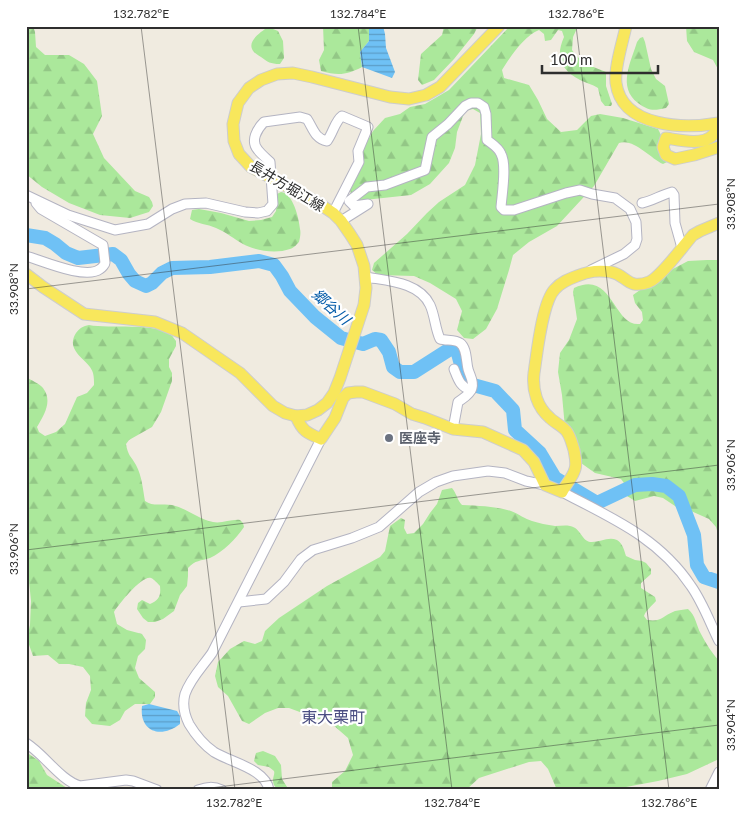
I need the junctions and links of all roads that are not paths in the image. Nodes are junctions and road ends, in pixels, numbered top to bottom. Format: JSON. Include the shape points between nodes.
{"nodes":[{"id":1,"x":499,"y":26,"type":"edge"},
{"id":2,"x":626,"y":26,"type":"edge"},
{"id":3,"x":661,"y":124,"type":"junction"},
{"id":4,"x":718,"y":124,"type":"edge"},
{"id":5,"x":666,"y":138,"type":"junction"},
{"id":6,"x":719,"y":147,"type":"edge"},
{"id":7,"x":271,"y":179,"type":"junction"},
{"id":8,"x":30,"y":197,"type":"edge"},
{"id":9,"x":642,"y":203,"type":"dead end"},
{"id":10,"x":337,"y":217,"type":"junction"},
{"id":11,"x":719,"y":223,"type":"edge"},
{"id":12,"x":682,"y":248,"type":"junction"},
{"id":13,"x":26,"y":256,"type":"edge"},
{"id":14,"x":589,"y":271,"type":"junction"},
{"id":15,"x":26,"y":274,"type":"edge"},
{"id":16,"x":366,"y":278,"type":"junction"},
{"id":17,"x":454,"y":369,"type":"dead end"},
{"id":18,"x":471,"y":390,"type":"junction"},
{"id":19,"x":296,"y":416,"type":"junction"},
{"id":20,"x":453,"y":429,"type":"junction"},
{"id":21,"x":321,"y":440,"type":"junction"},
{"id":22,"x":545,"y":485,"type":"junction"},
{"id":23,"x":563,"y":490,"type":"junction"},
{"id":24,"x":239,"y":602,"type":"junction"},
{"id":25,"x":719,"y":641,"type":"edge"},
{"id":26,"x":26,"y":744,"type":"edge"},
{"id":27,"x":719,"y":772,"type":"edge"},
{"id":28,"x":157,"y":790,"type":"edge"},
{"id":29,"x":198,"y":790,"type":"edge"},
{"id":30,"x":222,"y":790,"type":"edge"},
{"id":31,"x":269,"y":790,"type":"edge"},
{"id":32,"x":710,"y":790,"type":"edge"}],
"edges":[{"from":1,"to":7,"type":"main road","name":"長井方堀江線","via":[[440,87],[426,95],[409,99],[390,96],[293,73],[277,74],[248,88],[238,103],[233,124],[234,140],[239,154],[250,167]]},
{"from":2,"to":3,"type":"main road","via":[[616,83],[622,100],[636,114]]},
{"from":3,"to":4,"type":"main road"},
{"from":3,"to":5,"type":"main road"},
{"from":4,"to":5,"type":"main road","via":[[715,134],[697,142]]},
{"from":5,"to":6,"type":"main road","via":[[663,147],[666,155],[675,159]]},
{"from":7,"to":8,"type":"street","via":[[274,204],[267,211],[258,213],[206,203],[185,204],[148,224],[116,230],[68,215]]},
{"from":7,"to":10,"type":"main road","name":"長井方堀江線","via":[[318,203]]},
{"from":7,"to":10,"type":"street","via":[[270,162],[256,149],[254,140],[257,129],[264,122],[307,119],[315,135],[327,141],[342,116],[368,127],[358,152],[359,162]]},
{"from":8,"to":13,"type":"street","via":[[41,209],[102,245],[105,263],[101,269],[84,273]]},
{"from":9,"to":12,"type":"street","via":[[672,192]]},
{"from":10,"to":14,"type":"street","via":[[368,204],[354,206],[350,202],[367,187],[385,185],[425,170],[432,137],[465,106],[478,104],[484,107],[486,114],[487,140],[502,154],[504,181],[500,207],[504,210],[514,210],[580,190],[615,198],[630,209],[636,222],[635,245]]},
{"from":10,"to":16,"type":"main road","name":"長井方堀江線","via":[[357,245]]},
{"from":11,"to":12,"type":"main road","via":[[694,235]]},
{"from":12,"to":14,"type":"main road","via":[[651,282],[632,284],[613,272]]},
{"from":14,"to":23,"type":"main road","via":[[563,282],[548,297],[533,381],[539,405],[571,438],[576,467]]},
{"from":15,"to":19,"type":"main road","via":[[84,314],[155,322],[182,333],[240,373],[273,406],[285,414]]},
{"from":16,"to":18,"type":"street","via":[[406,284],[426,297],[440,339],[460,343],[464,348],[472,379]]},
{"from":16,"to":19,"type":"main road","name":"長井方堀江線","via":[[364,305],[334,393],[318,410]]},
{"from":17,"to":18,"type":"street","via":[[463,387]]},
{"from":18,"to":20,"type":"street","via":[[458,402]]},
{"from":19,"to":21,"type":"main road","via":[[306,432]]},
{"from":20,"to":21,"type":"main road","via":[[356,392],[343,398]]},
{"from":20,"to":22,"type":"main road","via":[[483,432],[523,450],[534,462]]},
{"from":21,"to":24,"type":"street"},
{"from":22,"to":23,"type":"main road"},
{"from":22,"to":24,"type":"street","via":[[488,471],[436,482],[418,492],[379,526],[313,550],[266,599]]},
{"from":23,"to":25,"type":"street","via":[[622,523],[668,557],[693,588]]},
{"from":24,"to":31,"type":"street","via":[[212,653],[194,677],[183,706],[188,721],[201,740],[213,751],[254,771]]},
{"from":26,"to":28,"type":"street","via":[[74,784],[126,780]]},
{"from":27,"to":32,"type":"street"},
{"from":29,"to":30,"type":"street","via":[[207,787]]}]}
